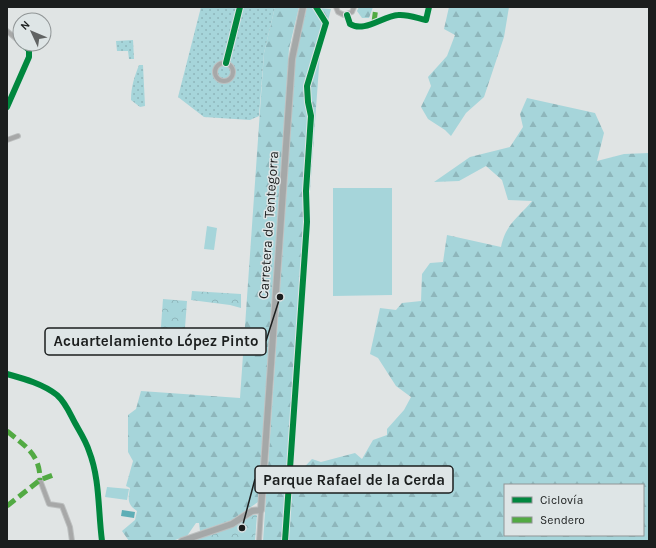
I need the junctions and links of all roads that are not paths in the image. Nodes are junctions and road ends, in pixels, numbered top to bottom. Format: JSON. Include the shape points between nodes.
{"nodes":[{"id":1,"x":240,"y":7,"type":"edge"},
{"id":2,"x":303,"y":7,"type":"edge"},
{"id":3,"x":336,"y":7,"type":"edge"},
{"id":4,"x":354,"y":7,"type":"edge"},
{"id":5,"x":428,"y":7,"type":"edge"},
{"id":6,"x":347,"y":15,"type":"junction"},
{"id":7,"x":29,"y":52,"type":"edge"},
{"id":8,"x":226,"y":63,"type":"junction"},
{"id":9,"x":7,"y":107,"type":"edge"},
{"id":10,"x":18,"y":136,"type":"dead end"},
{"id":11,"x":7,"y":140,"type":"edge"},
{"id":12,"x":7,"y":374,"type":"edge"},
{"id":13,"x":40,"y":480,"type":"dead end"},
{"id":14,"x":261,"y":510,"type":"junction"},
{"id":15,"x":72,"y":541,"type":"edge"},
{"id":16,"x":102,"y":541,"type":"edge"},
{"id":17,"x":182,"y":541,"type":"edge"},
{"id":18,"x":259,"y":541,"type":"edge"}],
"edges":[{"from":1,"to":8,"type":"street"},
{"from":2,"to":14,"type":"main road","name":"Carretera de Tentegorra","via":[[292,58]]},
{"from":3,"to":6,"type":"street","via":[[340,13]]},
{"from":4,"to":6,"type":"street"},
{"from":5,"to":6,"type":"street","via":[[426,20],[396,15],[361,27],[350,24]]},
{"from":7,"to":9,"type":"street","via":[[30,56]]},
{"from":8,"to":8,"type":"street","via":[[216,68],[217,77],[222,80],[228,80],[233,74],[232,67]]},
{"from":10,"to":11,"type":"street"},
{"from":12,"to":16,"type":"street","via":[[48,389],[59,397],[66,407],[92,458],[101,510]]},
{"from":13,"to":15,"type":"street","via":[[49,504],[62,506]]},
{"from":14,"to":17,"type":"main road","via":[[252,511],[232,524]]},
{"from":14,"to":18,"type":"street","name":"Carretera de Tentegorra"}]}
